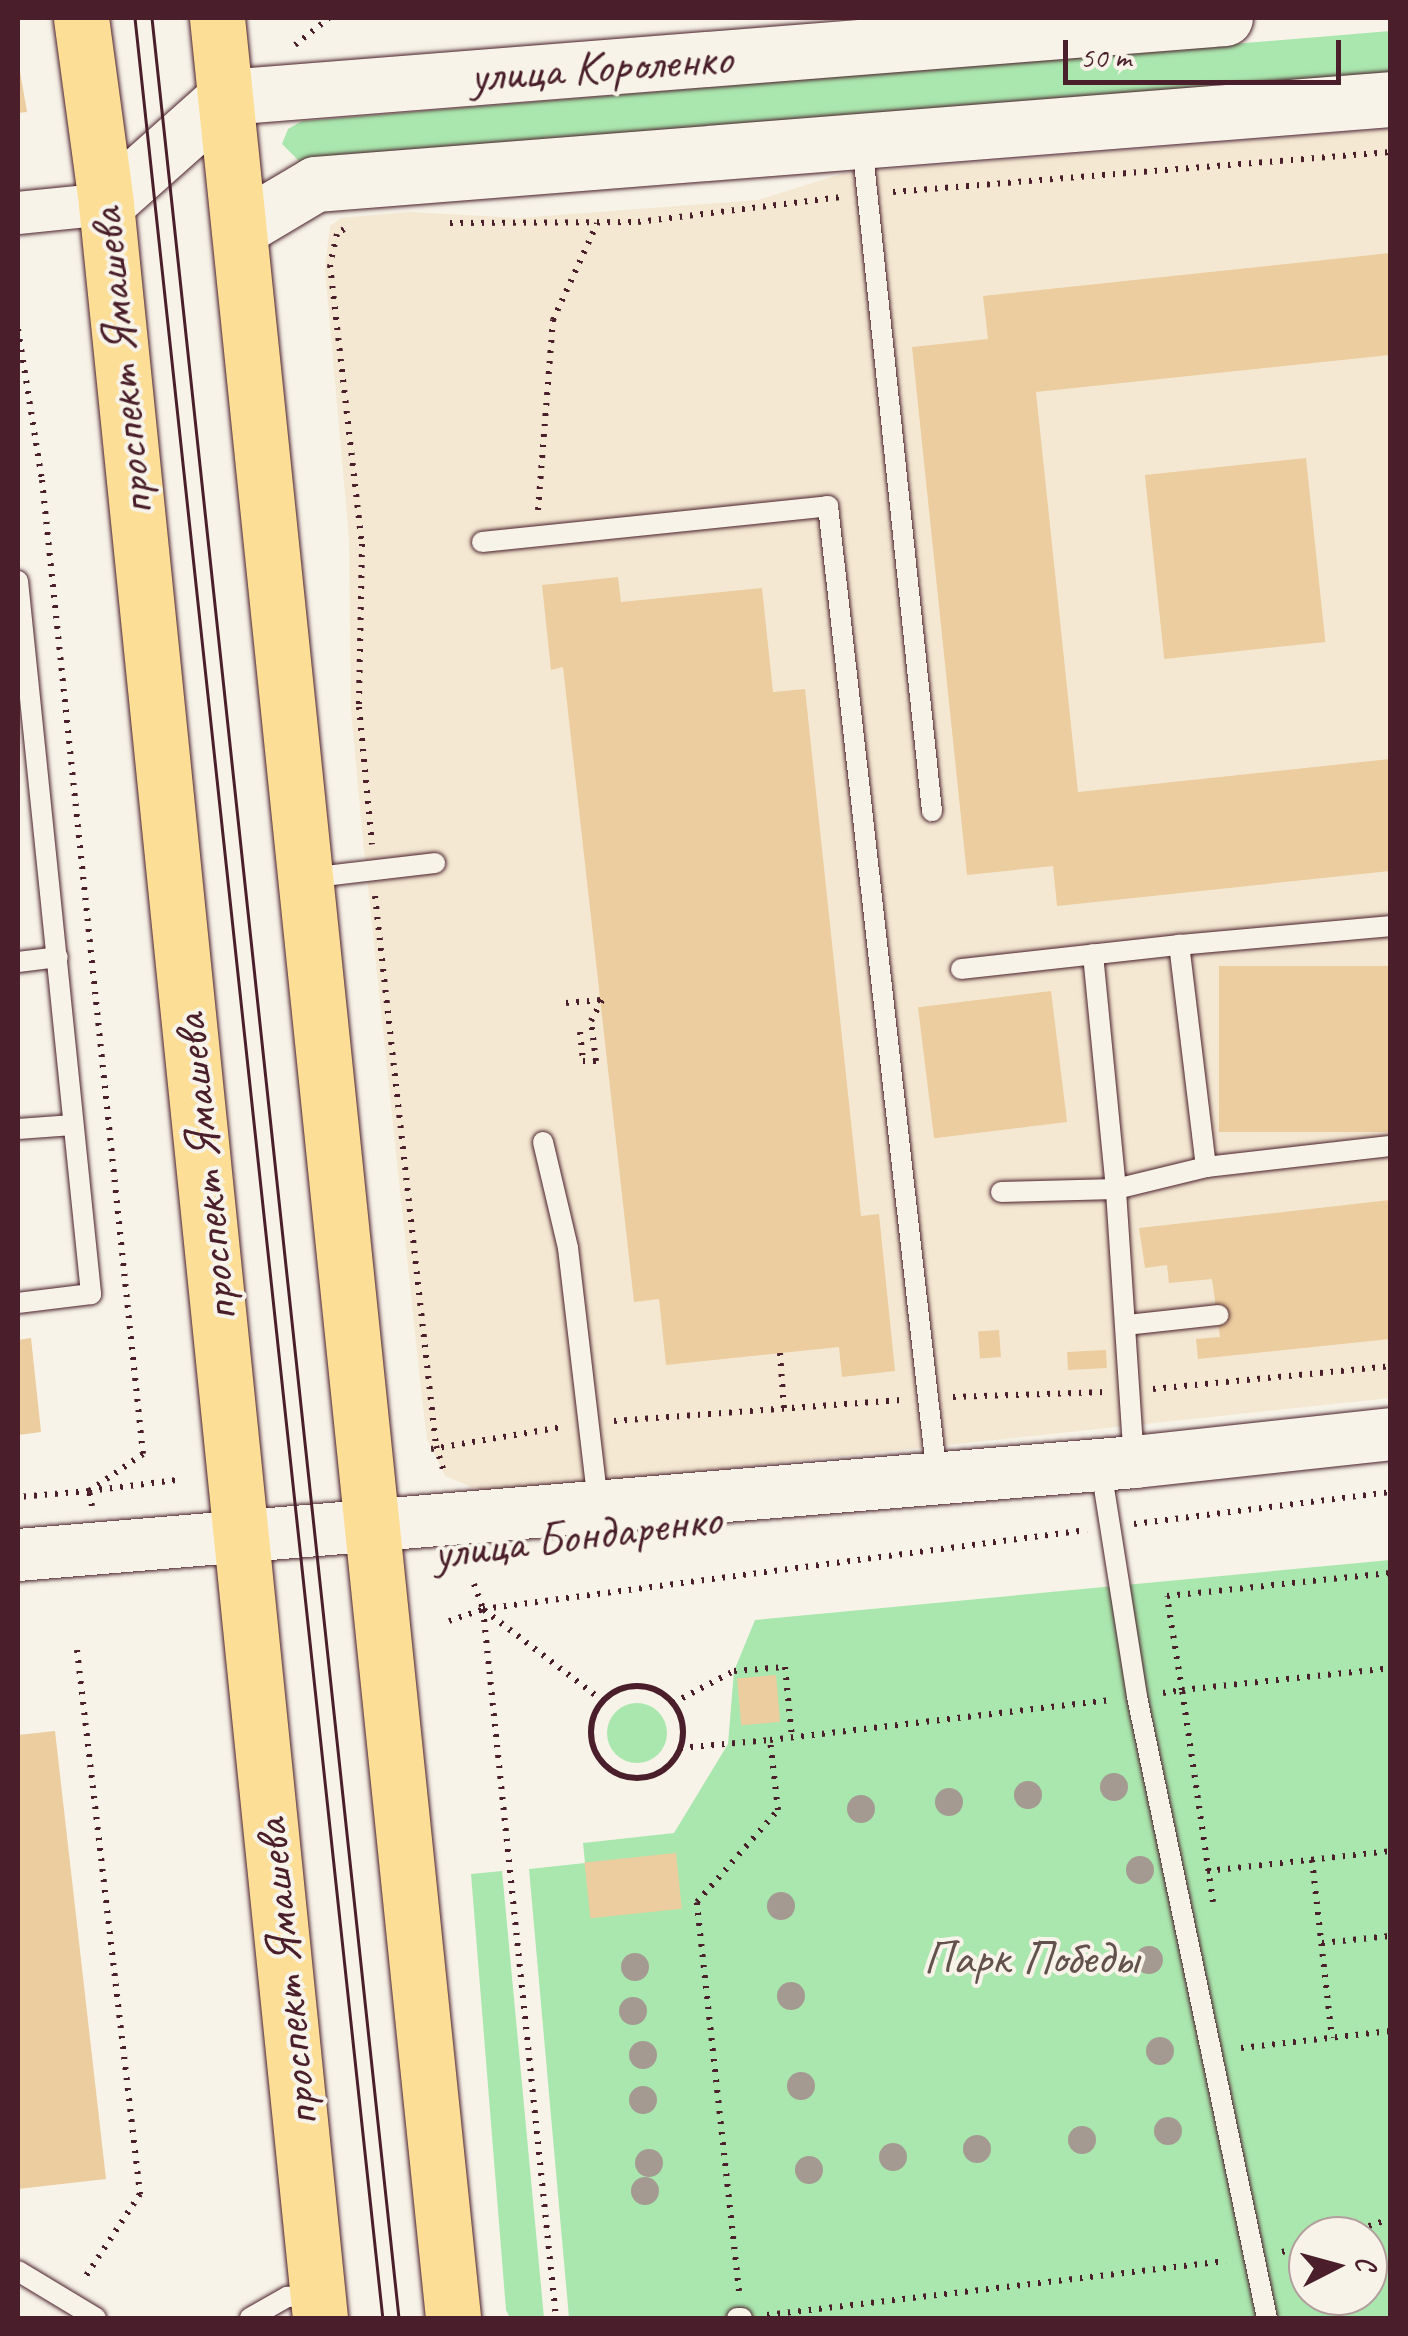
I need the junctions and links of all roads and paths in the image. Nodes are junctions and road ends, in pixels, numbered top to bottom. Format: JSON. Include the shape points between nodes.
{"nodes":[{"id":1,"x":81,"y":18,"type":"edge"},
{"id":2,"x":217,"y":18,"type":"edge"},
{"id":3,"x":329,"y":18,"type":"edge"},
{"id":4,"x":1225,"y":18,"type":"edge"},
{"id":5,"x":291,"y":48,"type":"dead end"},
{"id":6,"x":226,"y":97,"type":"junction"},
{"id":7,"x":1390,"y":99,"type":"edge"},
{"id":8,"x":862,"y":140,"type":"junction"},
{"id":9,"x":106,"y":204,"type":"junction"},
{"id":10,"x":18,"y":213,"type":"edge"},
{"id":11,"x":597,"y":223,"type":"dead end"},
{"id":12,"x":242,"y":228,"type":"junction"},
{"id":13,"x":534,"y":536,"type":"junction"},
{"id":14,"x":482,"y":542,"type":"dead end"},
{"id":15,"x":18,"y":595,"type":"edge"},
{"id":16,"x":27,"y":772,"type":"edge"},
{"id":17,"x":932,"y":810,"type":"dead end"},
{"id":18,"x":435,"y":863,"type":"dead end"},
{"id":19,"x":305,"y":878,"type":"junction"},
{"id":20,"x":1390,"y":926,"type":"edge"},
{"id":21,"x":1178,"y":945,"type":"junction"},
{"id":22,"x":1093,"y":954,"type":"junction"},
{"id":23,"x":58,"y":957,"type":"junction"},
{"id":24,"x":18,"y":962,"type":"edge"},
{"id":25,"x":960,"y":969,"type":"dead end"},
{"id":26,"x":566,"y":1003,"type":"dead end"},
{"id":27,"x":580,"y":1032,"type":"dead end"},
{"id":28,"x":73,"y":1125,"type":"junction"},
{"id":29,"x":18,"y":1130,"type":"edge"},
{"id":30,"x":543,"y":1142,"type":"dead end"},
{"id":31,"x":1390,"y":1146,"type":"edge"},
{"id":32,"x":1206,"y":1167,"type":"junction"},
{"id":33,"x":1116,"y":1189,"type":"junction"},
{"id":34,"x":1002,"y":1192,"type":"dead end"},
{"id":35,"x":18,"y":1304,"type":"edge"},
{"id":36,"x":1218,"y":1315,"type":"dead end"},
{"id":37,"x":1126,"y":1325,"type":"junction"},
{"id":38,"x":780,"y":1354,"type":"dead end"},
{"id":39,"x":784,"y":1410,"type":"dead end"},
{"id":40,"x":1390,"y":1434,"type":"edge"},
{"id":41,"x":1118,"y":1466,"type":"junction"},
{"id":42,"x":937,"y":1478,"type":"junction"},
{"id":43,"x":176,"y":1480,"type":"dead end"},
{"id":44,"x":1390,"y":1492,"type":"edge"},
{"id":45,"x":598,"y":1502,"type":"junction"},
{"id":46,"x":96,"y":1527,"type":"dead end"},
{"id":47,"x":1110,"y":1527,"type":"junction"},
{"id":48,"x":373,"y":1541,"type":"junction"},
{"id":49,"x":244,"y":1552,"type":"junction"},
{"id":50,"x":18,"y":1555,"type":"edge"},
{"id":51,"x":1390,"y":1573,"type":"edge"},
{"id":52,"x":474,"y":1584,"type":"dead end"},
{"id":53,"x":18,"y":1590,"type":"edge"},
{"id":54,"x":482,"y":1609,"type":"junction"},
{"id":55,"x":449,"y":1622,"type":"dead end"},
{"id":56,"x":78,"y":1650,"type":"dead end"},
{"id":57,"x":1390,"y":1668,"type":"edge"},
{"id":58,"x":1182,"y":1690,"type":"junction"},
{"id":59,"x":1138,"y":1697,"type":"junction"},
{"id":60,"x":603,"y":1701,"type":"junction"},
{"id":61,"x":673,"y":1703,"type":"junction"},
{"id":62,"x":792,"y":1738,"type":"junction"},
{"id":63,"x":770,"y":1740,"type":"junction"},
{"id":64,"x":680,"y":1748,"type":"junction"},
{"id":65,"x":1390,"y":1851,"type":"edge"},
{"id":66,"x":1312,"y":1860,"type":"junction"},
{"id":67,"x":1207,"y":1871,"type":"junction"},
{"id":68,"x":1214,"y":1906,"type":"dead end"},
{"id":69,"x":1390,"y":1936,"type":"edge"},
{"id":70,"x":1322,"y":1943,"type":"junction"},
{"id":71,"x":1238,"y":2030,"type":"dead end"},
{"id":72,"x":1390,"y":2031,"type":"edge"},
{"id":73,"x":1332,"y":2038,"type":"junction"},
{"id":74,"x":1241,"y":2048,"type":"junction"},
{"id":75,"x":1245,"y":2067,"type":"dead end"},
{"id":76,"x":1278,"y":2236,"type":"dead end"},
{"id":77,"x":1288,"y":2252,"type":"edge"},
{"id":78,"x":1282,"y":2254,"type":"junction"},
{"id":79,"x":1254,"y":2258,"type":"junction"},
{"id":80,"x":18,"y":2271,"type":"edge"},
{"id":81,"x":69,"y":2303,"type":"junction"},
{"id":82,"x":319,"y":2307,"type":"edge"},
{"id":83,"x":96,"y":2318,"type":"edge"},
{"id":84,"x":250,"y":2318,"type":"edge"},
{"id":85,"x":454,"y":2318,"type":"edge"},
{"id":86,"x":556,"y":2318,"type":"edge"},
{"id":87,"x":740,"y":2318,"type":"edge"},
{"id":88,"x":1267,"y":2318,"type":"edge"}],
"edges":[{"from":1,"to":9,"type":"main road","name":"проспект Ямашева"},
{"from":2,"to":6,"type":"main road"},
{"from":3,"to":5,"type":"path"},
{"from":4,"to":6,"type":"main road","name":"улица Короленко","via":[[800,43]]},
{"from":6,"to":9,"type":"main road"},
{"from":6,"to":12,"type":"main road"},
{"from":7,"to":8,"type":"main road","name":"улица Короленко"},
{"from":8,"to":12,"type":"main road","name":"улица Короленко","via":[[315,184]]},
{"from":8,"to":17,"type":"lane"},
{"from":9,"to":10,"type":"street"},
{"from":9,"to":49,"type":"main road","name":"проспект Ямашева"},
{"from":11,"to":13,"type":"path","via":[[553,320],[547,454]]},
{"from":12,"to":19,"type":"main road"},
{"from":13,"to":14,"type":"lane"},
{"from":13,"to":42,"type":"lane","via":[[828,506]]},
{"from":15,"to":16,"type":"lane"},
{"from":16,"to":23,"type":"lane"},
{"from":18,"to":19,"type":"lane"},
{"from":19,"to":48,"type":"main road"},
{"from":20,"to":21,"type":"lane"},
{"from":21,"to":22,"type":"lane"},
{"from":21,"to":32,"type":"lane"},
{"from":22,"to":25,"type":"lane"},
{"from":22,"to":33,"type":"lane"},
{"from":23,"to":24,"type":"lane"},
{"from":23,"to":28,"type":"lane"},
{"from":26,"to":27,"type":"path","via":[[602,1000],[591,1021],[596,1060],[583,1061]]},
{"from":28,"to":29,"type":"lane"},
{"from":28,"to":35,"type":"lane","via":[[91,1294]]},
{"from":30,"to":45,"type":"lane","via":[[568,1248]]},
{"from":31,"to":32,"type":"lane"},
{"from":32,"to":33,"type":"lane"},
{"from":33,"to":34,"type":"lane"},
{"from":33,"to":37,"type":"lane"},
{"from":36,"to":37,"type":"lane"},
{"from":37,"to":41,"type":"lane"},
{"from":38,"to":39,"type":"path"},
{"from":40,"to":41,"type":"street","name":"улица Бондаренко"},
{"from":41,"to":42,"type":"street","name":"улица Бондаренко"},
{"from":41,"to":47,"type":"lane"},
{"from":41,"to":48,"type":"street","name":"улица Бондаренко","via":[[586,1538]]},
{"from":42,"to":45,"type":"street","name":"улица Бондаренко"},
{"from":43,"to":46,"type":"path","via":[[89,1491]]},
{"from":44,"to":47,"type":"path"},
{"from":45,"to":48,"type":"street","name":"улица Бондаренко"},
{"from":47,"to":54,"type":"path"},
{"from":47,"to":59,"type":"lane"},
{"from":48,"to":49,"type":"street","name":"улица Бондаренко"},
{"from":48,"to":85,"type":"main road"},
{"from":49,"to":50,"type":"street","name":"улица Бондаренко"},
{"from":49,"to":53,"type":"street","name":"улица Бондаренко"},
{"from":49,"to":82,"type":"main road","name":"проспект Ямашева"},
{"from":51,"to":58,"type":"path","via":[[1167,1596]]},
{"from":52,"to":54,"type":"path"},
{"from":54,"to":55,"type":"path"},
{"from":54,"to":60,"type":"path"},
{"from":54,"to":86,"type":"path"},
{"from":56,"to":81,"type":"path","via":[[140,2194]]},
{"from":57,"to":58,"type":"path"},
{"from":58,"to":59,"type":"path"},
{"from":58,"to":67,"type":"path"},
{"from":59,"to":62,"type":"path"},
{"from":59,"to":79,"type":"lane"},
{"from":60,"to":61,"type":"path","via":[[615,1691],[646,1686]]},
{"from":60,"to":64,"type":"path","via":[[592,1742],[620,1774],[648,1776]]},
{"from":61,"to":62,"type":"path","via":[[734,1672],[785,1667]]},
{"from":61,"to":64,"type":"path","via":[[683,1732]]},
{"from":62,"to":63,"type":"path"},
{"from":63,"to":64,"type":"path"},
{"from":63,"to":87,"type":"path","via":[[778,1810],[697,1902]]},
{"from":65,"to":66,"type":"path"},
{"from":66,"to":67,"type":"path"},
{"from":66,"to":70,"type":"path"},
{"from":67,"to":68,"type":"path"},
{"from":69,"to":70,"type":"path"},
{"from":70,"to":73,"type":"path"},
{"from":71,"to":74,"type":"path"},
{"from":72,"to":73,"type":"path"},
{"from":73,"to":74,"type":"path"},
{"from":74,"to":75,"type":"path"},
{"from":76,"to":78,"type":"path"},
{"from":77,"to":78,"type":"path"},
{"from":78,"to":79,"type":"path"},
{"from":79,"to":87,"type":"path"},
{"from":79,"to":88,"type":"lane"},
{"from":80,"to":81,"type":"lane"},
{"from":81,"to":83,"type":"lane"},
{"from":82,"to":84,"type":"lane","via":[[287,2297]]}]}
